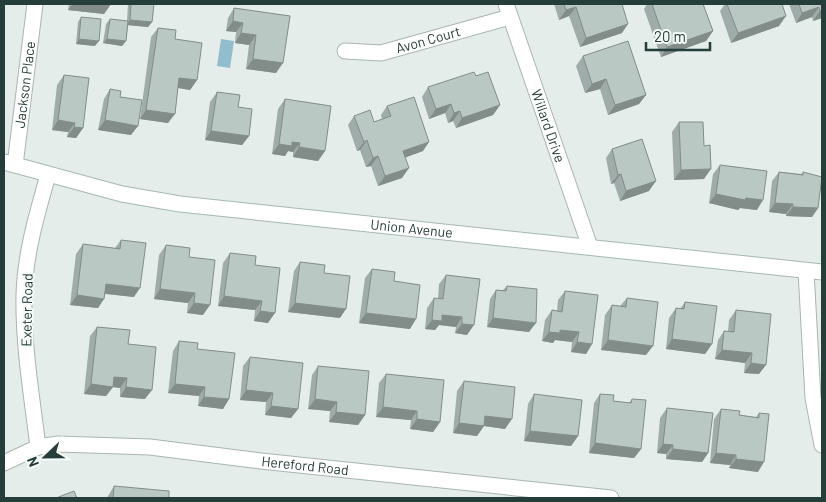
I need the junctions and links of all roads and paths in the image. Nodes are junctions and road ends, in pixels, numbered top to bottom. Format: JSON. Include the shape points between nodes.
{"nodes":[{"id":1,"x":35,"y":4,"type":"edge"},
{"id":2,"x":508,"y":10,"type":"edge"},
{"id":3,"x":345,"y":51,"type":"dead end"},
{"id":4,"x":10,"y":164,"type":"edge"},
{"id":5,"x":48,"y":175,"type":"junction"},
{"id":6,"x":590,"y":247,"type":"junction"},
{"id":7,"x":806,"y":271,"type":"junction"},
{"id":8,"x":822,"y":272,"type":"edge"},
{"id":9,"x":822,"y":445,"type":"edge"},
{"id":10,"x":38,"y":447,"type":"junction"},
{"id":11,"x":4,"y":463,"type":"edge"},
{"id":12,"x":611,"y":498,"type":"edge"}],
"edges":[{"from":1,"to":4,"type":"street","name":"Jackson Place"},
{"from":2,"to":3,"type":"street","name":"Avon Court","via":[[381,53]]},
{"from":2,"to":6,"type":"street","name":"Willard Drive"},
{"from":4,"to":5,"type":"street","name":"Union Avenue"},
{"from":5,"to":6,"type":"street","name":"Union Avenue","via":[[122,194],[180,204]]},
{"from":5,"to":10,"type":"street","name":"Exeter Road","via":[[31,241],[24,294],[25,344]]},
{"from":6,"to":7,"type":"street","name":"Union Avenue"},
{"from":7,"to":8,"type":"street","name":"Union Avenue"},
{"from":7,"to":9,"type":"street","via":[[813,398]]},
{"from":10,"to":11,"type":"street","name":"Hereford Road"},
{"from":10,"to":12,"type":"street","name":"Hereford Road","via":[[58,444],[150,447]]}]}
